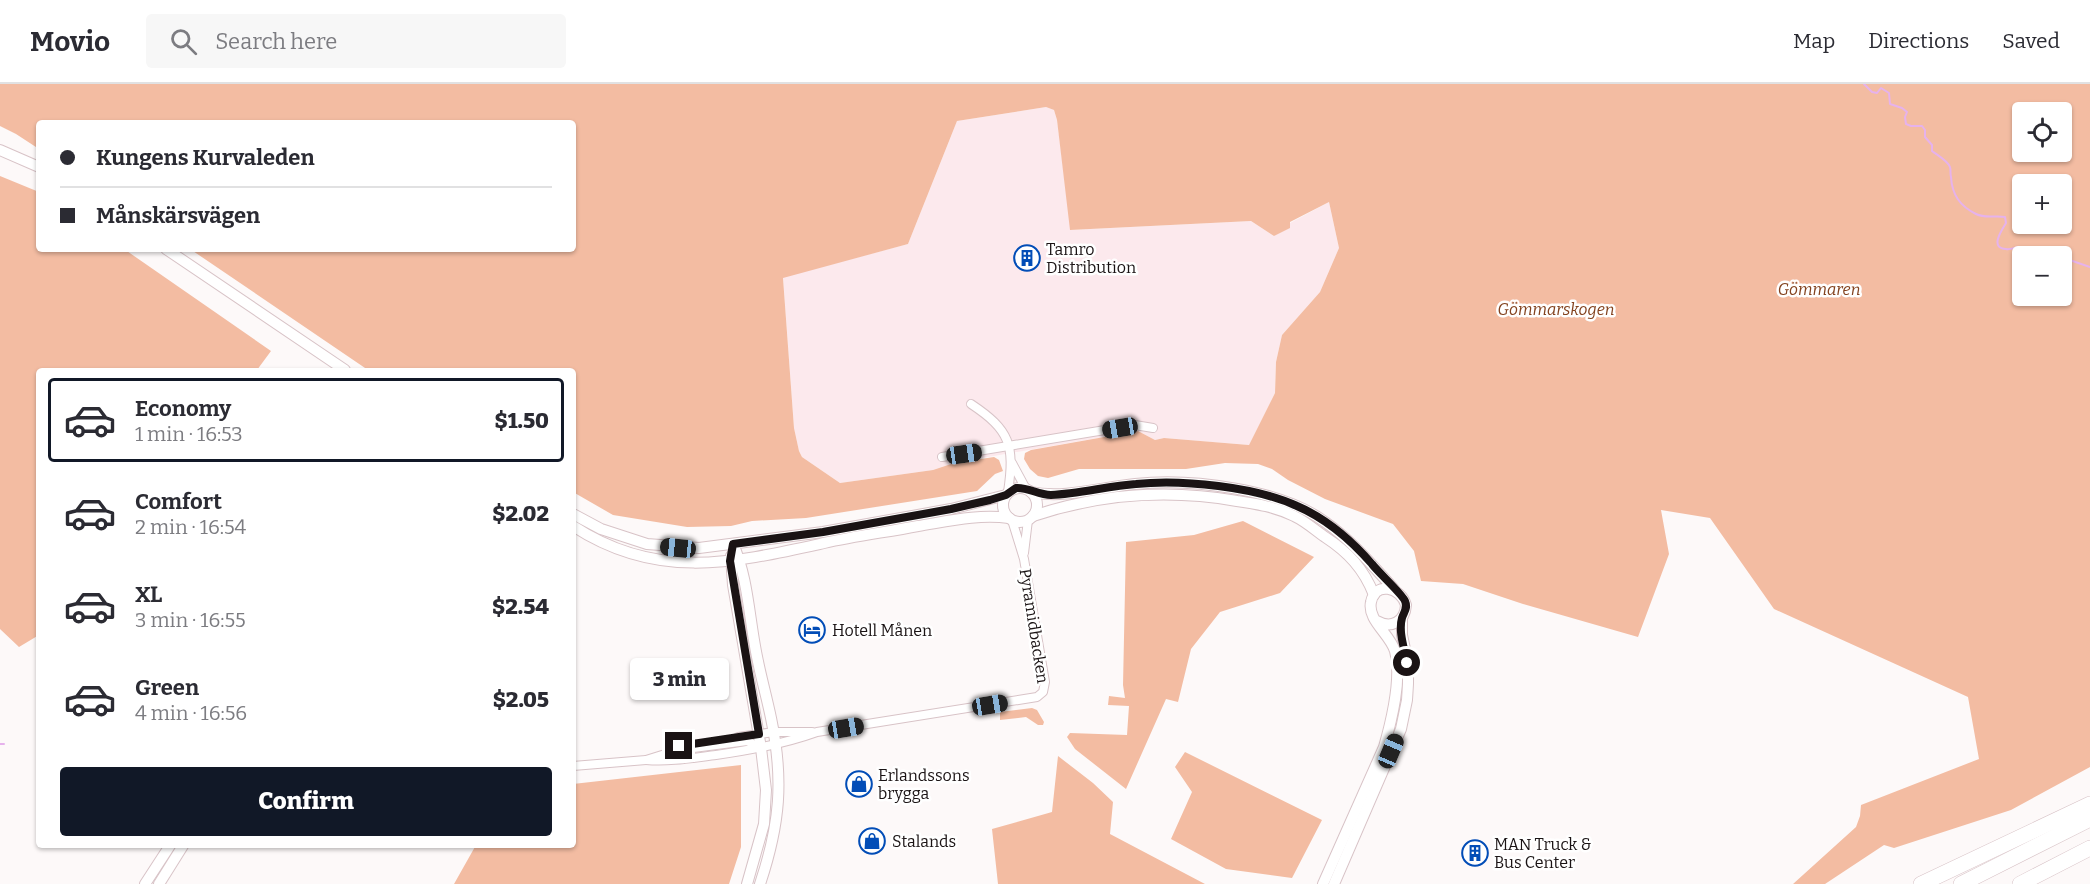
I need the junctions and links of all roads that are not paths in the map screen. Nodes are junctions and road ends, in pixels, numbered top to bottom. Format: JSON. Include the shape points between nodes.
{"nodes":[{"id":1,"x":0,"y":150,"type":"edge"},
{"id":2,"x":36,"y":166,"type":"edge"},
{"id":3,"x":170,"y":252,"type":"edge"},
{"id":4,"x":342,"y":368,"type":"edge"},
{"id":5,"x":971,"y":404,"type":"dead end"},
{"id":6,"x":1153,"y":428,"type":"dead end"},
{"id":7,"x":1009,"y":448,"type":"junction"},
{"id":8,"x":942,"y":457,"type":"dead end"},
{"id":9,"x":1012,"y":462,"type":"junction"},
{"id":10,"x":1029,"y":490,"type":"junction"},
{"id":11,"x":1007,"y":493,"type":"junction"},
{"id":12,"x":576,"y":516,"type":"edge"},
{"id":13,"x":1030,"y":518,"type":"junction"},
{"id":14,"x":1010,"y":519,"type":"junction"},
{"id":15,"x":576,"y":528,"type":"edge"},
{"id":16,"x":733,"y":544,"type":"junction"},
{"id":17,"x":1024,"y":559,"type":"junction"},
{"id":18,"x":735,"y":561,"type":"junction"},
{"id":19,"x":1394,"y":589,"type":"junction"},
{"id":20,"x":1374,"y":595,"type":"junction"},
{"id":21,"x":1402,"y":618,"type":"junction"},
{"id":22,"x":1377,"y":621,"type":"junction"},
{"id":23,"x":774,"y":732,"type":"junction"},
{"id":24,"x":817,"y":732,"type":"junction"},
{"id":25,"x":759,"y":734,"type":"junction"},
{"id":26,"x":776,"y":745,"type":"junction"},
{"id":27,"x":761,"y":748,"type":"junction"},
{"id":28,"x":645,"y":760,"type":"junction"},
{"id":29,"x":576,"y":766,"type":"edge"},
{"id":30,"x":2090,"y":804,"type":"edge"},
{"id":31,"x":2090,"y":819,"type":"edge"},
{"id":32,"x":168,"y":848,"type":"edge"},
{"id":33,"x":182,"y":848,"type":"edge"},
{"id":34,"x":2090,"y":848,"type":"edge"},
{"id":35,"x":2090,"y":856,"type":"edge"},
{"id":36,"x":145,"y":884,"type":"edge"},
{"id":37,"x":159,"y":884,"type":"edge"},
{"id":38,"x":747,"y":884,"type":"edge"},
{"id":39,"x":760,"y":884,"type":"edge"},
{"id":40,"x":1323,"y":884,"type":"edge"},
{"id":41,"x":1334,"y":884,"type":"edge"},
{"id":42,"x":1922,"y":884,"type":"edge"},
{"id":43,"x":1961,"y":884,"type":"edge"},
{"id":44,"x":2020,"y":884,"type":"edge"},
{"id":45,"x":2038,"y":884,"type":"edge"}],
"edges":[{"from":1,"to":2,"type":"street"},
{"from":3,"to":4,"type":"street"},
{"from":5,"to":7,"type":"street","via":[[1003,429]]},
{"from":6,"to":7,"type":"street","via":[[1135,425]]},
{"from":7,"to":8,"type":"street"},
{"from":7,"to":9,"type":"street"},
{"from":9,"to":10,"type":"street"},
{"from":9,"to":11,"type":"street"},
{"from":10,"to":11,"type":"street","via":[[1016,488]]},
{"from":10,"to":13,"type":"street","via":[[1037,505]]},
{"from":10,"to":19,"type":"street","via":[[1050,495],[1138,483],[1183,484],[1270,496],[1323,521],[1364,555]]},
{"from":11,"to":14,"type":"street","via":[[1003,507]]},
{"from":11,"to":16,"type":"street","via":[[951,509]]},
{"from":12,"to":16,"type":"street","via":[[601,529],[647,544],[699,548]]},
{"from":13,"to":14,"type":"street","via":[[1017,522]]},
{"from":13,"to":17,"type":"street","name":"Pyramidbacken"},
{"from":13,"to":20,"type":"street","via":[[1062,506],[1136,495],[1179,494],[1267,506],[1296,517],[1336,544],[1355,560]]},
{"from":14,"to":17,"type":"street","name":"Pyramidbacken"},
{"from":14,"to":18,"type":"street","via":[[982,516]]},
{"from":15,"to":18,"type":"street","via":[[613,547],[650,558],[697,564]]},
{"from":16,"to":18,"type":"street"},
{"from":17,"to":24,"type":"street","name":"Pyramidbacken","via":[[1045,682],[1043,692],[1033,699]]},
{"from":18,"to":23,"type":"street"},
{"from":18,"to":25,"type":"street"},
{"from":19,"to":20,"type":"street"},
{"from":19,"to":21,"type":"street","via":[[1406,605]]},
{"from":20,"to":22,"type":"street","via":[[1370,610]]},
{"from":21,"to":22,"type":"street","via":[[1387,625]]},
{"from":21,"to":41,"type":"street","via":[[1408,684],[1401,729]]},
{"from":22,"to":40,"type":"street","via":[[1395,650],[1391,724]]},
{"from":23,"to":24,"type":"street"},
{"from":23,"to":25,"type":"street"},
{"from":23,"to":26,"type":"street"},
{"from":24,"to":26,"type":"street"},
{"from":25,"to":27,"type":"street"},
{"from":25,"to":28,"type":"street","via":[[679,746]]},
{"from":26,"to":27,"type":"street"},
{"from":26,"to":39,"type":"street","via":[[778,817]]},
{"from":27,"to":28,"type":"street","via":[[676,760]]},
{"from":27,"to":38,"type":"street","via":[[766,806]]},
{"from":28,"to":29,"type":"street"},
{"from":30,"to":42,"type":"highway"},
{"from":31,"to":43,"type":"highway"},
{"from":32,"to":36,"type":"street"},
{"from":33,"to":37,"type":"street"},
{"from":34,"to":44,"type":"highway"},
{"from":35,"to":45,"type":"highway"}]}
